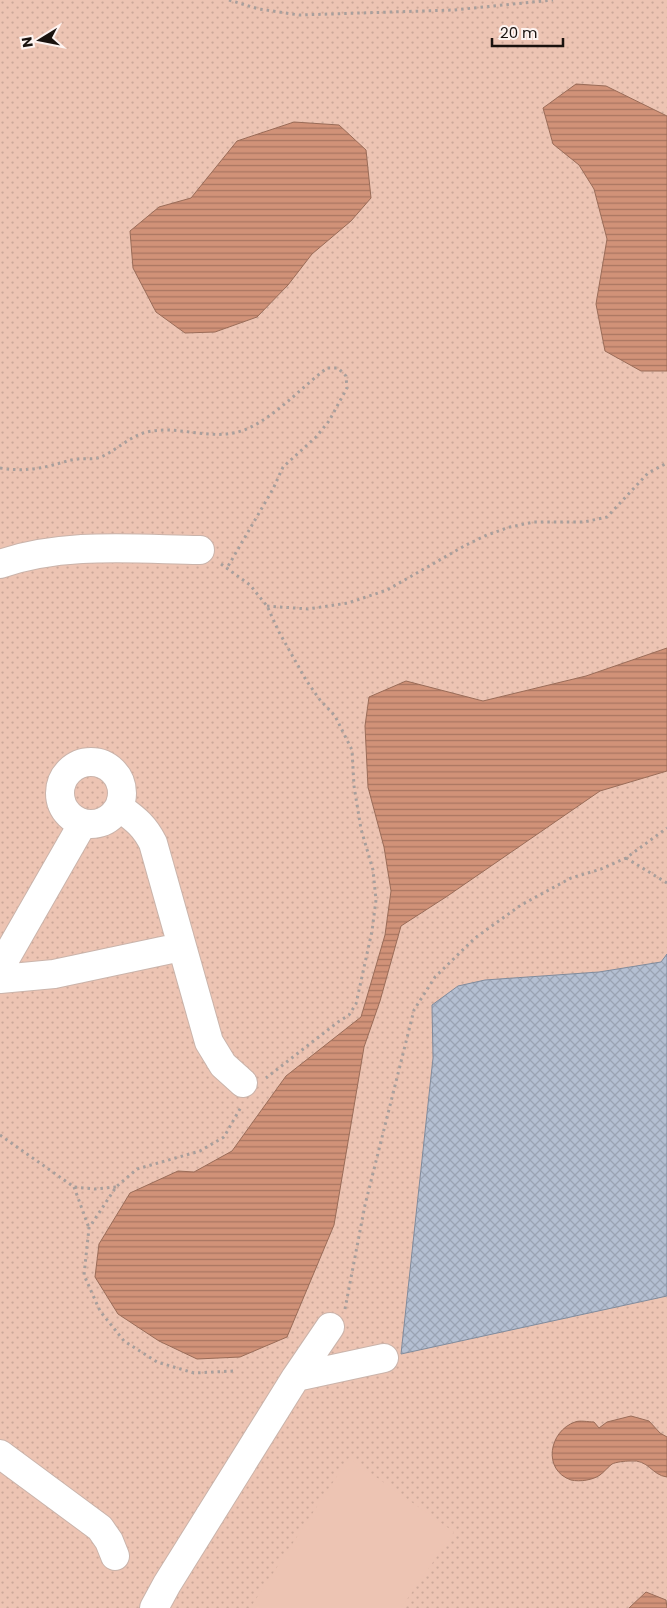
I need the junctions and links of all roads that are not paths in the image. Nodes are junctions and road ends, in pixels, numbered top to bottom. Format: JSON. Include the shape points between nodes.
{"nodes":[{"id":1,"x":200,"y":550,"type":"road end"},
{"id":2,"x":0,"y":564,"type":"edge"},
{"id":3,"x":119,"y":807,"type":"junction"},
{"id":4,"x":83,"y":823,"type":"junction"},
{"id":5,"x":181,"y":947,"type":"junction"},
{"id":6,"x":0,"y":968,"type":"edge"},
{"id":7,"x":0,"y":979,"type":"edge"},
{"id":8,"x":250,"y":1090,"type":"road end"},
{"id":9,"x":337,"y":1319,"type":"road end"},
{"id":10,"x":384,"y":1358,"type":"dead end"},
{"id":11,"x":296,"y":1377,"type":"junction"},
{"id":12,"x":0,"y":1454,"type":"edge"},
{"id":13,"x":115,"y":1556,"type":"dead end"},
{"id":14,"x":154,"y":1608,"type":"edge"}],
"edges":[{"from":1,"to":2,"type":"street","via":[[83,548]]},
{"from":3,"to":4,"type":"street","via":[[104,822]]},
{"from":3,"to":4,"type":"street","via":[[121,786],[113,772],[100,764],[79,765],[70,771],[60,790],[66,811]]},
{"from":3,"to":5,"type":"street","via":[[140,822],[153,843]]},
{"from":4,"to":6,"type":"street"},
{"from":5,"to":7,"type":"street","via":[[54,974]]},
{"from":5,"to":8,"type":"street","via":[[209,1042],[223,1065]]},
{"from":9,"to":11,"type":"street"},
{"from":10,"to":11,"type":"street"},
{"from":11,"to":14,"type":"street"},
{"from":12,"to":13,"type":"street","via":[[100,1528]]}]}
